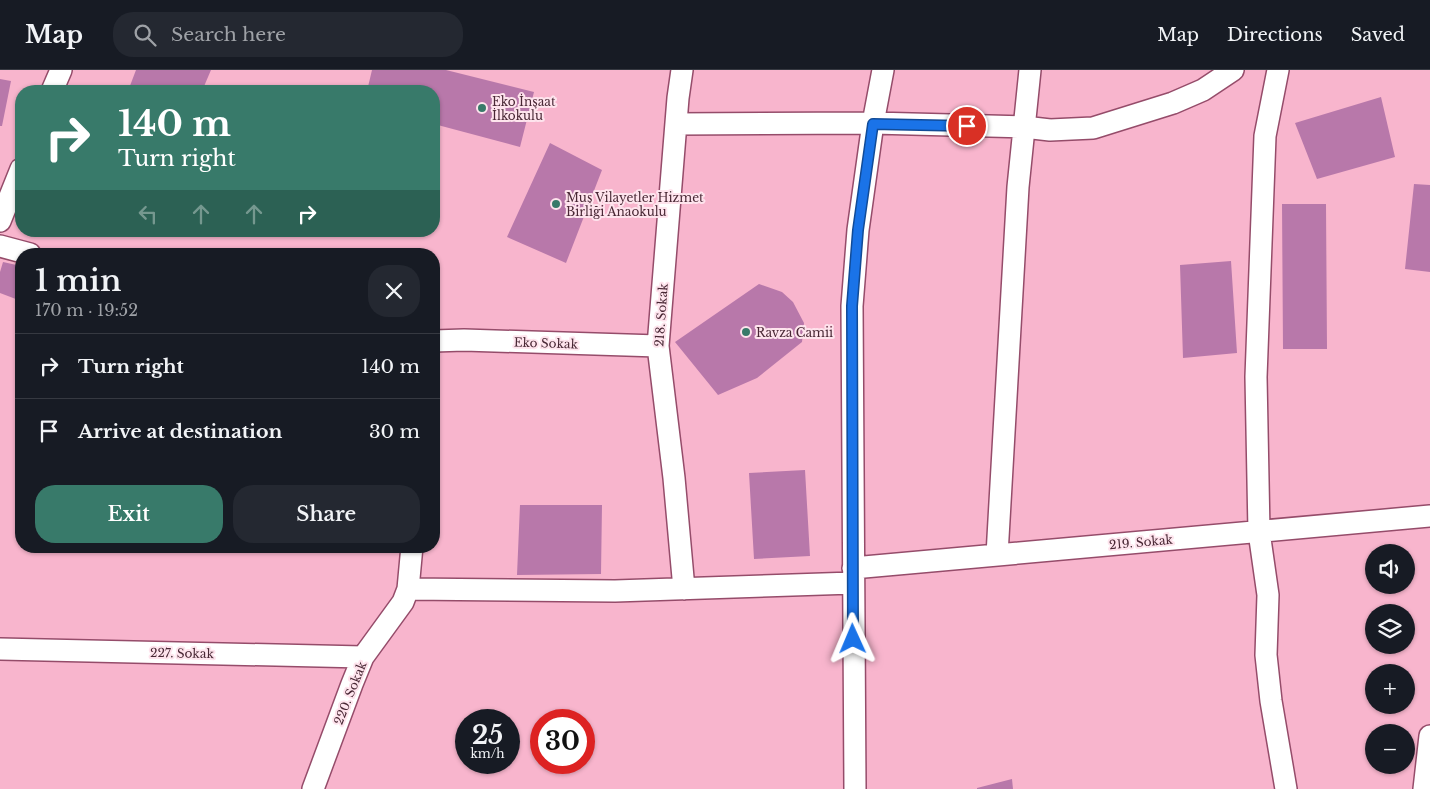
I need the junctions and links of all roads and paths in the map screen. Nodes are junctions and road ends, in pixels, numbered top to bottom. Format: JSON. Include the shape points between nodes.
{"nodes":[{"id":1,"x":61,"y":70,"type":"edge"},
{"id":2,"x":682,"y":70,"type":"edge"},
{"id":3,"x":883,"y":70,"type":"edge"},
{"id":4,"x":1030,"y":70,"type":"edge"},
{"id":5,"x":1233,"y":70,"type":"edge"},
{"id":6,"x":1278,"y":70,"type":"edge"},
{"id":7,"x":55,"y":85,"type":"edge"},
{"id":8,"x":676,"y":124,"type":"junction"},
{"id":9,"x":873,"y":124,"type":"junction"},
{"id":10,"x":1024,"y":127,"type":"junction"},
{"id":11,"x":15,"y":183,"type":"edge"},
{"id":12,"x":0,"y":221,"type":"edge"},
{"id":13,"x":0,"y":246,"type":"edge"},
{"id":14,"x":15,"y":250,"type":"edge"},
{"id":15,"x":440,"y":341,"type":"edge"},
{"id":16,"x":658,"y":346,"type":"junction"},
{"id":17,"x":1430,"y":516,"type":"edge"},
{"id":18,"x":1259,"y":532,"type":"junction"},
{"id":19,"x":411,"y":553,"type":"edge"},
{"id":20,"x":997,"y":556,"type":"junction"},
{"id":21,"x":853,"y":575,"type":"junction"},
{"id":22,"x":408,"y":589,"type":"junction"},
{"id":23,"x":684,"y":589,"type":"junction"},
{"id":24,"x":0,"y":649,"type":"edge"},
{"id":25,"x":364,"y":657,"type":"junction"},
{"id":26,"x":1430,"y":736,"type":"edge"},
{"id":27,"x":313,"y":789,"type":"edge"},
{"id":28,"x":855,"y":789,"type":"edge"},
{"id":29,"x":1286,"y":789,"type":"edge"},
{"id":30,"x":1424,"y":789,"type":"edge"}],
"edges":[{"from":1,"to":7,"type":"street"},
{"from":2,"to":8,"type":"street","name":"218. Sokak"},
{"from":3,"to":9,"type":"street"},
{"from":4,"to":10,"type":"street"},
{"from":5,"to":10,"type":"street","via":[[1203,90],[1173,103],[1093,128],[1050,130]]},
{"from":6,"to":18,"type":"street","via":[[1265,136],[1256,377]]},
{"from":8,"to":9,"type":"street"},
{"from":8,"to":16,"type":"street","name":"218. Sokak"},
{"from":9,"to":10,"type":"street"},
{"from":9,"to":21,"type":"street","via":[[858,230],[852,306]]},
{"from":10,"to":20,"type":"street"},
{"from":11,"to":12,"type":"street"},
{"from":13,"to":14,"type":"street"},
{"from":15,"to":16,"type":"street","name":"Eko Sokak"},
{"from":16,"to":23,"type":"street","name":"218. Sokak"},
{"from":17,"to":18,"type":"street","name":"219. Sokak"},
{"from":18,"to":20,"type":"street","name":"219. Sokak"},
{"from":18,"to":29,"type":"street","via":[[1268,595],[1266,654]]},
{"from":19,"to":22,"type":"street","name":"220. Sokak"},
{"from":20,"to":21,"type":"street","name":"219. Sokak"},
{"from":21,"to":23,"type":"street","name":"219. Sokak"},
{"from":21,"to":28,"type":"street"},
{"from":22,"to":23,"type":"street","name":"219. Sokak"},
{"from":22,"to":25,"type":"street","name":"220. Sokak","via":[[403,602]]},
{"from":24,"to":25,"type":"street","name":"227. Sokak"},
{"from":25,"to":27,"type":"street","name":"220. Sokak"},
{"from":26,"to":30,"type":"street"}]}
